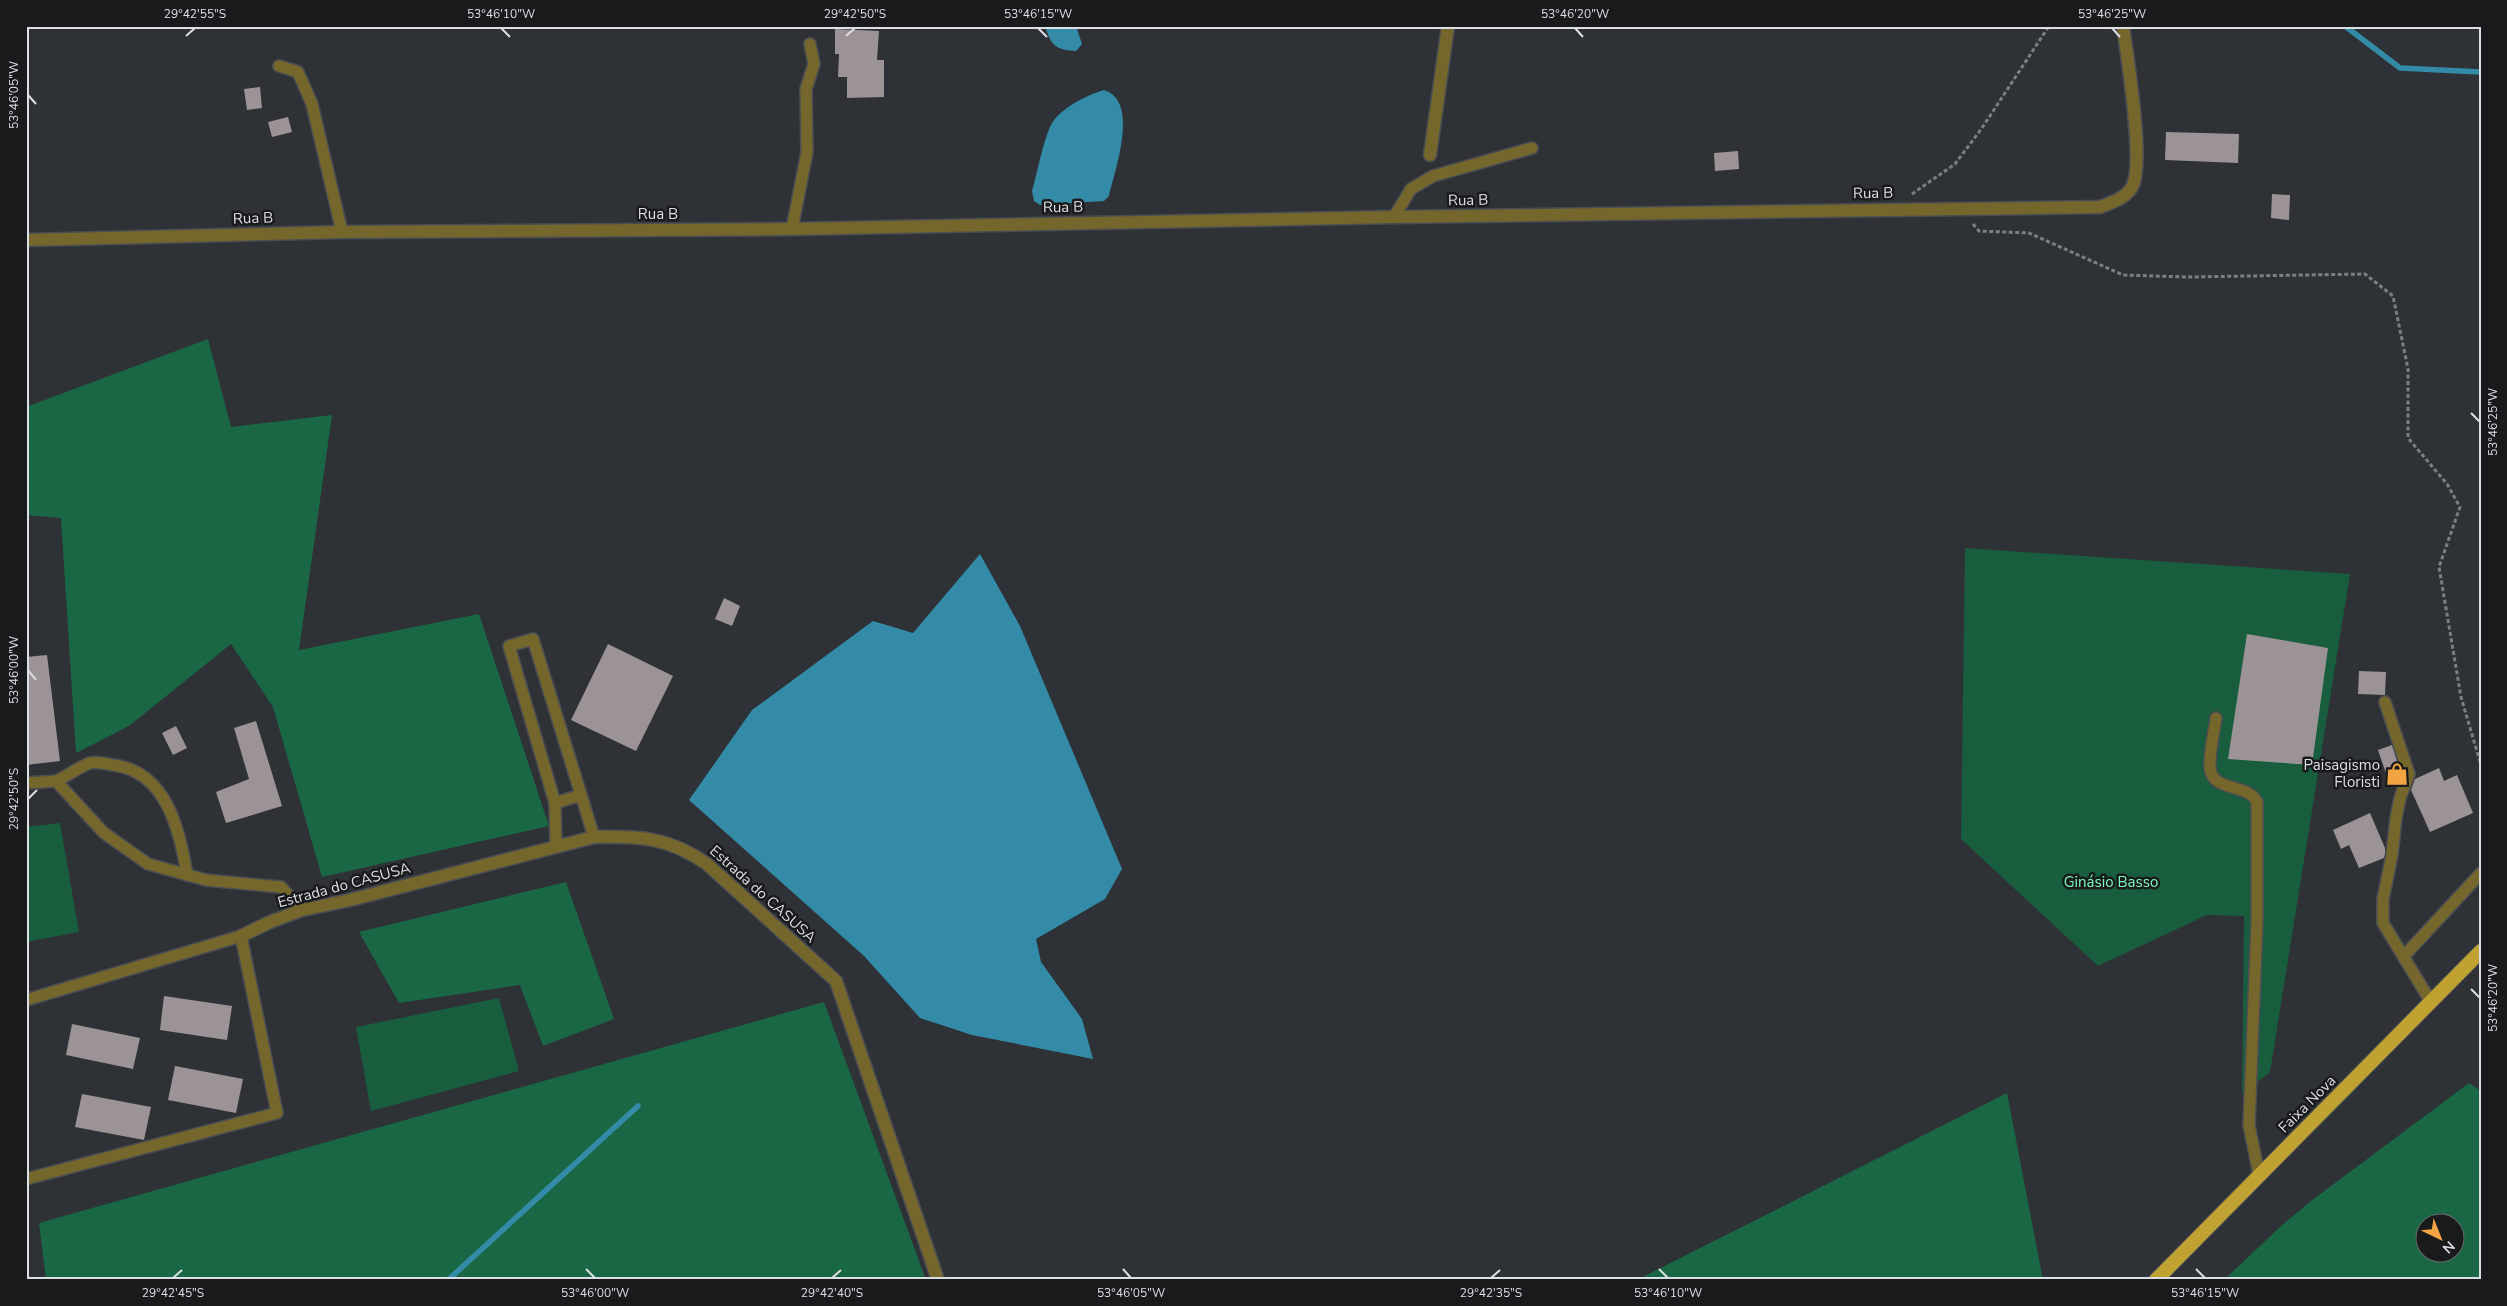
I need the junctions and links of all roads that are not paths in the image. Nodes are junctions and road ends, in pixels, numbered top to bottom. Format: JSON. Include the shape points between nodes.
{"nodes":[{"id":1,"x":1448,"y":26,"type":"edge"},
{"id":2,"x":2123,"y":26,"type":"edge"},
{"id":3,"x":810,"y":44,"type":"dead end"},
{"id":4,"x":279,"y":66,"type":"dead end"},
{"id":5,"x":1532,"y":148,"type":"dead end"},
{"id":6,"x":1430,"y":155,"type":"dead end"},
{"id":7,"x":1394,"y":217,"type":"junction"},
{"id":8,"x":792,"y":229,"type":"junction"},
{"id":9,"x":342,"y":232,"type":"junction"},
{"id":10,"x":26,"y":240,"type":"edge"},
{"id":11,"x":2385,"y":702,"type":"dead end"},
{"id":12,"x":2216,"y":718,"type":"dead end"},
{"id":13,"x":56,"y":781,"type":"junction"},
{"id":14,"x":26,"y":783,"type":"edge"},
{"id":15,"x":581,"y":796,"type":"junction"},
{"id":16,"x":555,"y":803,"type":"junction"},
{"id":17,"x":594,"y":837,"type":"junction"},
{"id":18,"x":556,"y":847,"type":"junction"},
{"id":19,"x":2481,"y":873,"type":"edge"},
{"id":20,"x":187,"y":875,"type":"junction"},
{"id":21,"x":302,"y":910,"type":"junction"},
{"id":22,"x":241,"y":936,"type":"junction"},
{"id":23,"x":2481,"y":951,"type":"edge"},
{"id":24,"x":2404,"y":956,"type":"junction"},
{"id":25,"x":26,"y":1000,"type":"edge"},
{"id":26,"x":2430,"y":1002,"type":"junction"},
{"id":27,"x":2259,"y":1175,"type":"junction"},
{"id":28,"x":26,"y":1179,"type":"edge"},
{"id":29,"x":938,"y":1280,"type":"edge"},
{"id":30,"x":2156,"y":1280,"type":"edge"}],
"edges":[{"from":1,"to":6,"type":"street"},
{"from":2,"to":7,"type":"street","name":"Rua B","via":[[2136,141],[2136,175],[2132,188],[2122,198],[2100,207]]},
{"from":3,"to":8,"type":"lane","via":[[814,64],[806,89],[807,152]]},
{"from":4,"to":9,"type":"lane","via":[[298,72],[312,104]]},
{"from":5,"to":7,"type":"lane","via":[[1433,176],[1411,189]]},
{"from":7,"to":8,"type":"street","name":"Rua B"},
{"from":8,"to":9,"type":"street","name":"Rua B"},
{"from":9,"to":10,"type":"street","name":"Rua B"},
{"from":11,"to":24,"type":"lane","via":[[2409,774],[2400,798],[2383,899],[2383,923]]},
{"from":12,"to":27,"type":"lane","via":[[2210,769],[2214,778],[2222,784],[2248,791],[2257,802],[2257,922],[2249,1125]]},
{"from":13,"to":14,"type":"lane"},
{"from":13,"to":20,"type":"lane","via":[[104,833],[148,864]]},
{"from":13,"to":20,"type":"lane","via":[[92,763],[123,766],[149,778],[168,806],[182,843]]},
{"from":15,"to":16,"type":"lane"},
{"from":15,"to":16,"type":"lane","via":[[532,639],[509,646]]},
{"from":15,"to":17,"type":"lane"},
{"from":16,"to":18,"type":"lane"},
{"from":17,"to":18,"type":"street","name":"Estrada do CASUSA"},
{"from":17,"to":29,"type":"street","name":"Estrada do CASUSA","via":[[629,836],[686,849],[707,864],[836,981]]},
{"from":18,"to":21,"type":"street","name":"Estrada do CASUSA"},
{"from":19,"to":24,"type":"lane"},
{"from":20,"to":21,"type":"lane","via":[[282,888]]},
{"from":21,"to":22,"type":"street","name":"Estrada do CASUSA"},
{"from":22,"to":25,"type":"lane"},
{"from":22,"to":28,"type":"lane","via":[[277,1113]]},
{"from":23,"to":26,"type":"highway","name":"Faixa Nova"},
{"from":24,"to":26,"type":"lane"},
{"from":26,"to":27,"type":"highway","name":"Faixa Nova"},
{"from":27,"to":30,"type":"highway","name":"Faixa Nova"}]}
